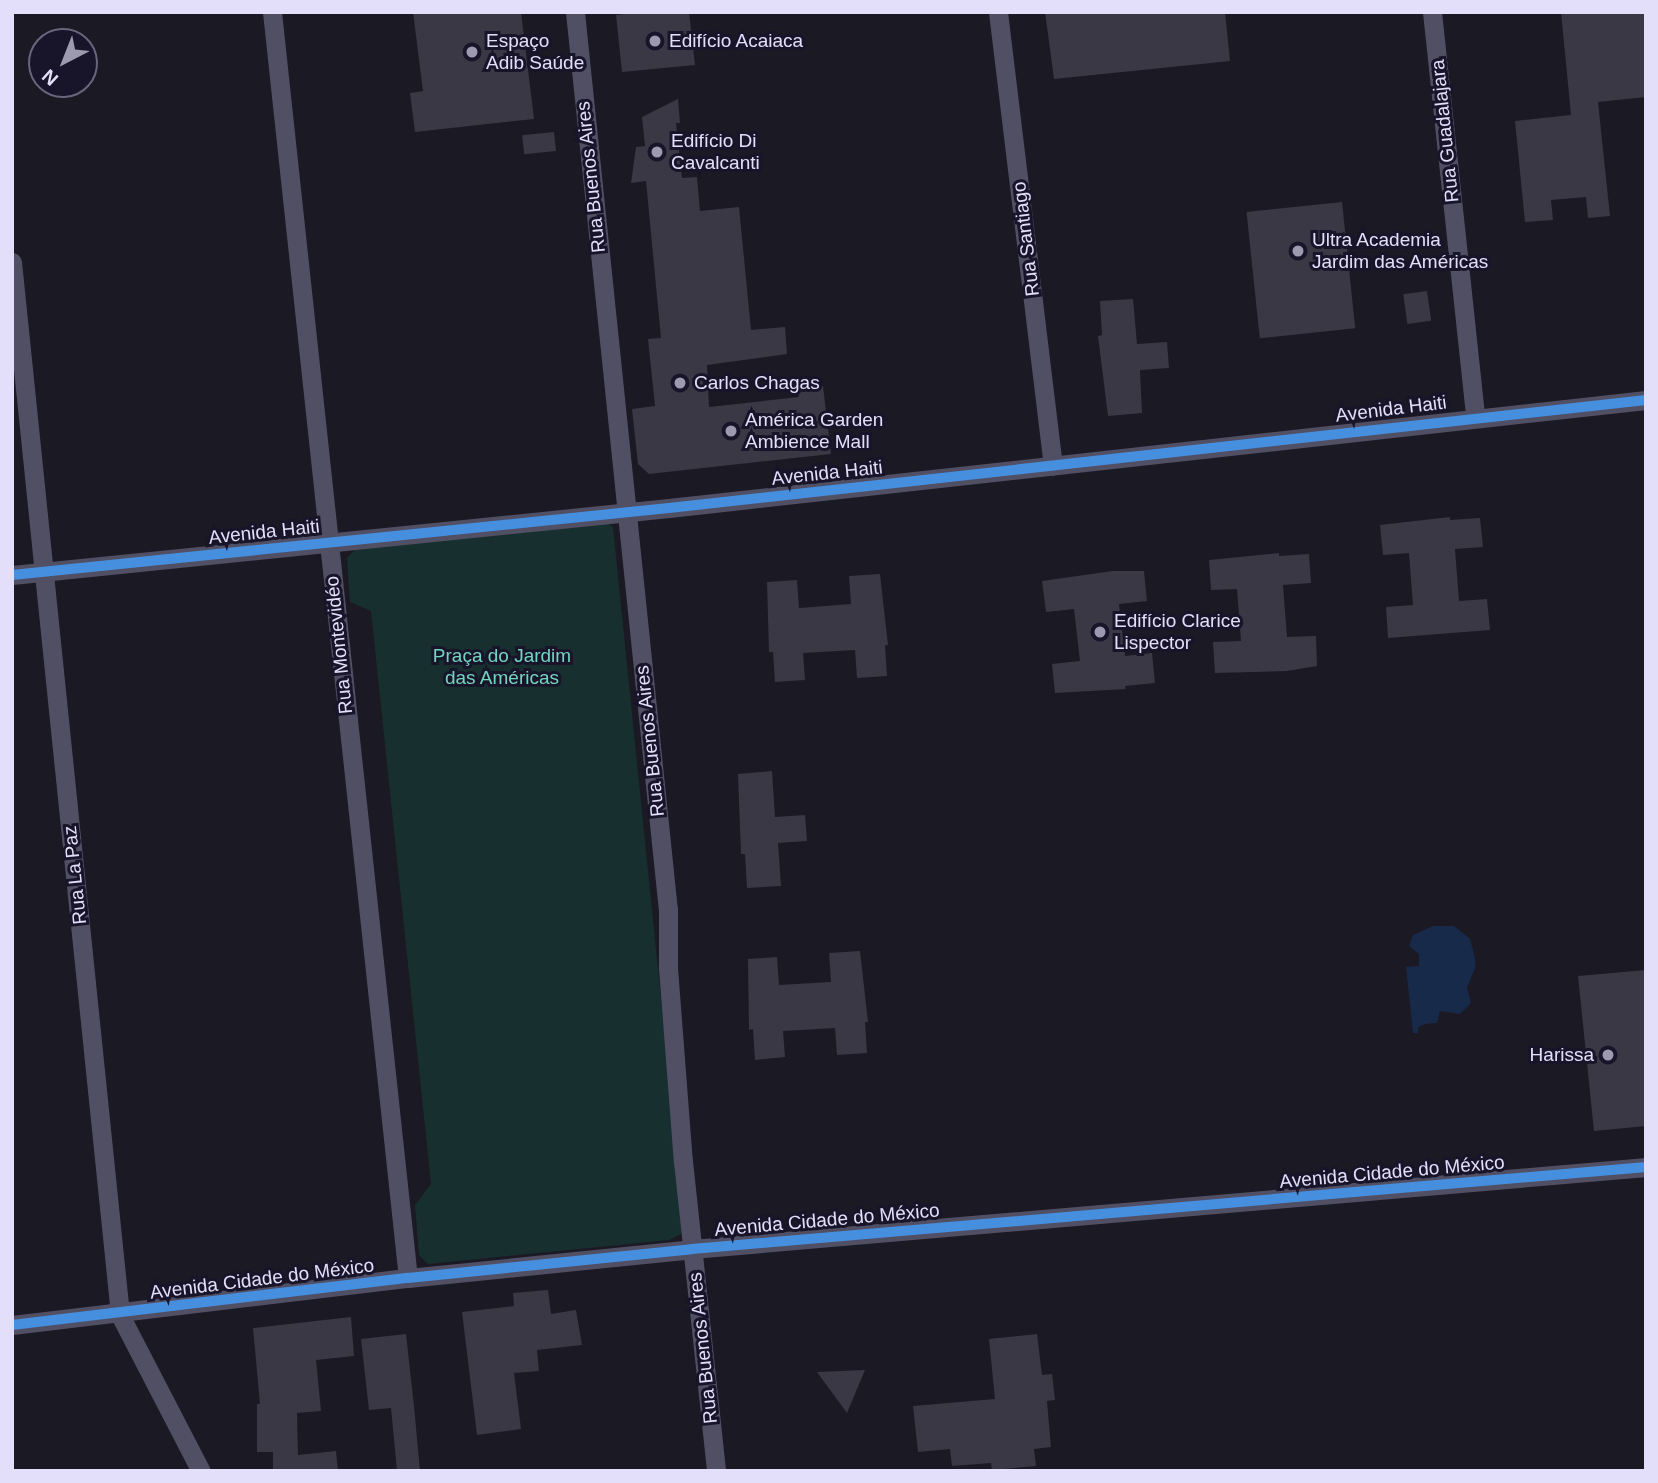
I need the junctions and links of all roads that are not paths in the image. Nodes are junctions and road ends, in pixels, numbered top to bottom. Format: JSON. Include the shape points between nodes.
{"nodes":[{"id":1,"x":272,"y":12,"type":"edge"},
{"id":2,"x":575,"y":12,"type":"edge"},
{"id":3,"x":998,"y":12,"type":"edge"},
{"id":4,"x":1432,"y":12,"type":"edge"},
{"id":5,"x":12,"y":262,"type":"edge"},
{"id":6,"x":1646,"y":400,"type":"edge"},
{"id":7,"x":1475,"y":417,"type":"junction"},
{"id":8,"x":1053,"y":466,"type":"junction"},
{"id":9,"x":625,"y":513,"type":"junction"},
{"id":10,"x":328,"y":543,"type":"junction"},
{"id":11,"x":43,"y":571,"type":"junction"},
{"id":12,"x":12,"y":575,"type":"edge"},
{"id":13,"x":1646,"y":1167,"type":"edge"},
{"id":14,"x":692,"y":1249,"type":"junction"},
{"id":15,"x":408,"y":1278,"type":"junction"},
{"id":16,"x":120,"y":1315,"type":"junction"},
{"id":17,"x":12,"y":1325,"type":"edge"},
{"id":18,"x":201,"y":1471,"type":"edge"},
{"id":19,"x":716,"y":1471,"type":"edge"}],
"edges":[{"from":1,"to":10,"type":"street","name":"Rua Montevidéo"},
{"from":2,"to":9,"type":"street","name":"Rua Buenos Aires"},
{"from":3,"to":8,"type":"street","name":"Rua Santiago"},
{"from":4,"to":7,"type":"street","name":"Rua Guadalajara"},
{"from":5,"to":11,"type":"street","name":"Rua La Paz"},
{"from":6,"to":7,"type":"street","name":"Avenida Haiti"},
{"from":7,"to":8,"type":"street","name":"Avenida Haiti"},
{"from":8,"to":9,"type":"street","name":"Avenida Haiti"},
{"from":9,"to":10,"type":"street","name":"Avenida Haiti"},
{"from":9,"to":14,"type":"street","name":"Rua Buenos Aires","via":[[668,909],[668,968]]},
{"from":10,"to":11,"type":"street","name":"Avenida Haiti"},
{"from":10,"to":15,"type":"street","name":"Rua Montevidéo"},
{"from":11,"to":12,"type":"street","name":"Avenida Haiti"},
{"from":11,"to":16,"type":"street","name":"Rua La Paz"},
{"from":13,"to":14,"type":"street","name":"Avenida Cidade do México"},
{"from":14,"to":15,"type":"street","name":"Avenida Cidade do México"},
{"from":14,"to":19,"type":"street","name":"Rua Buenos Aires"},
{"from":15,"to":16,"type":"street","name":"Avenida Cidade do México"},
{"from":16,"to":17,"type":"street","name":"Avenida Cidade do México"},
{"from":16,"to":18,"type":"street","name":"Rua La Paz"}]}
